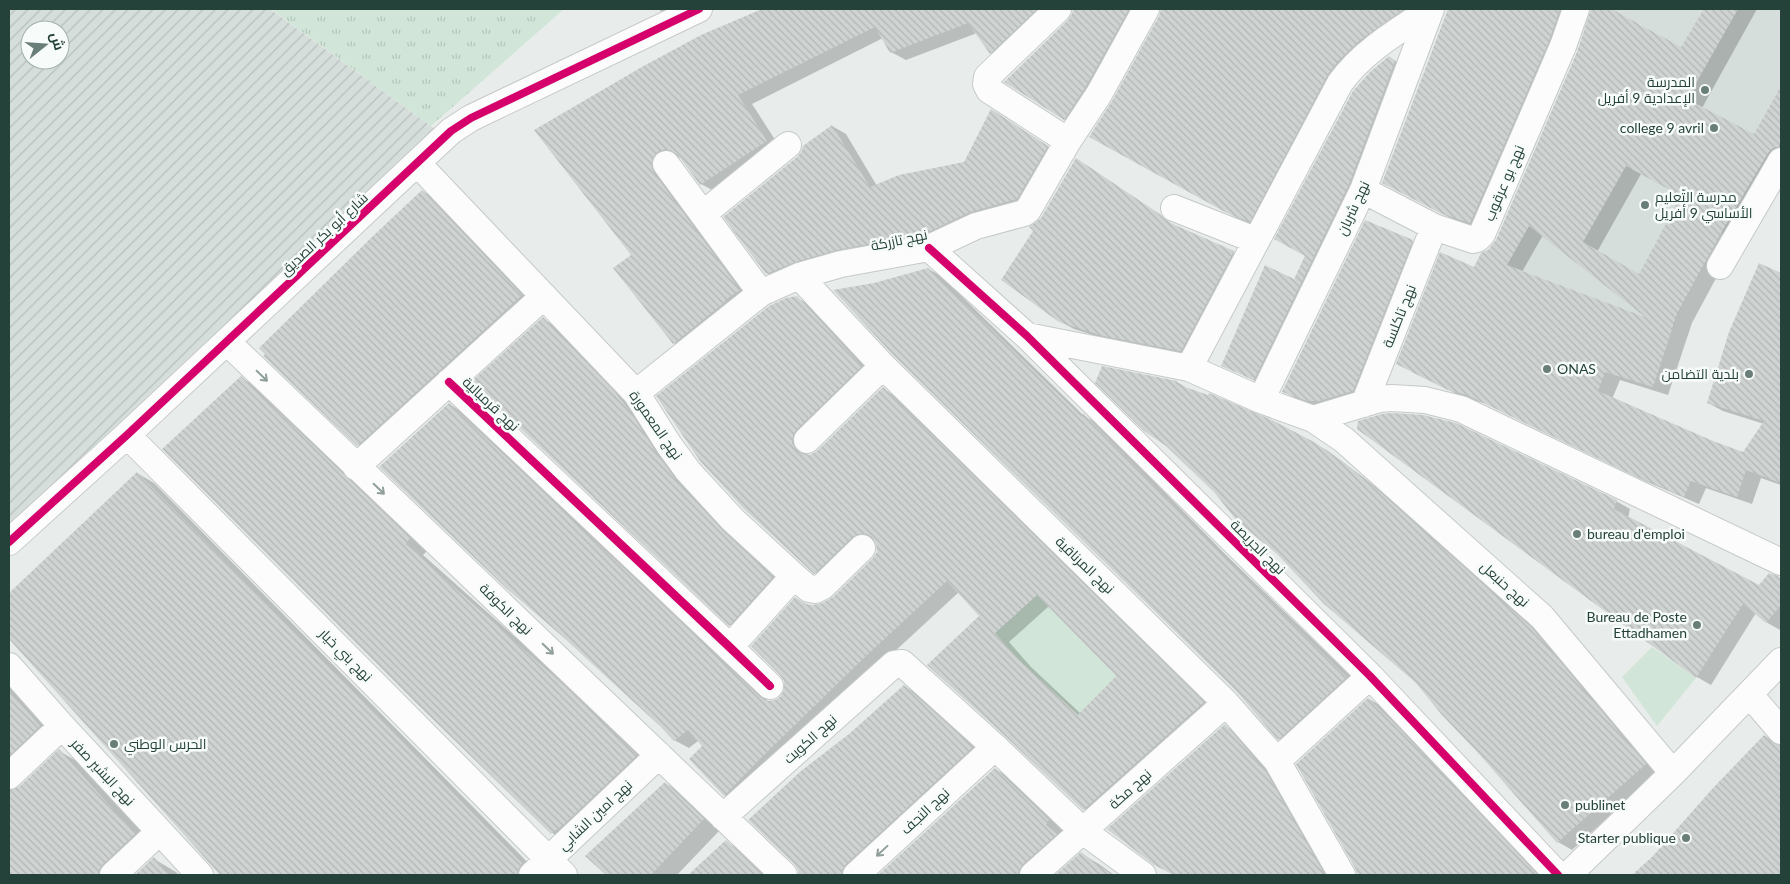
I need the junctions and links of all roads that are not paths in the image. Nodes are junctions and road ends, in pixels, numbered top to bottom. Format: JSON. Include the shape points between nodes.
{"nodes":[{"id":1,"x":699,"y":9,"type":"edge"},
{"id":2,"x":1058,"y":9,"type":"edge"},
{"id":3,"x":1146,"y":9,"type":"edge"},
{"id":4,"x":1431,"y":9,"type":"edge"},
{"id":5,"x":1576,"y":9,"type":"edge"},
{"id":6,"x":1068,"y":141,"type":"junction"},
{"id":7,"x":788,"y":145,"type":"dead end"},
{"id":8,"x":1781,"y":161,"type":"edge"},
{"id":9,"x":418,"y":164,"type":"junction"},
{"id":10,"x":666,"y":164,"type":"dead end"},
{"id":11,"x":1363,"y":190,"type":"junction"},
{"id":12,"x":1174,"y":208,"type":"dead end"},
{"id":13,"x":703,"y":214,"type":"junction"},
{"id":14,"x":1434,"y":227,"type":"junction"},
{"id":15,"x":1256,"y":240,"type":"junction"},
{"id":16,"x":929,"y":248,"type":"junction"},
{"id":17,"x":1720,"y":266,"type":"dead end"},
{"id":18,"x":799,"y":276,"type":"junction"},
{"id":19,"x":761,"y":293,"type":"junction"},
{"id":20,"x":544,"y":296,"type":"junction"},
{"id":21,"x":1027,"y":336,"type":"junction"},
{"id":22,"x":227,"y":342,"type":"junction"},
{"id":23,"x":883,"y":366,"type":"junction"},
{"id":24,"x":1189,"y":368,"type":"junction"},
{"id":25,"x":449,"y":382,"type":"junction"},
{"id":26,"x":636,"y":393,"type":"junction"},
{"id":27,"x":1261,"y":400,"type":"junction"},
{"id":28,"x":1364,"y":404,"type":"junction"},
{"id":29,"x":1313,"y":419,"type":"junction"},
{"id":30,"x":127,"y":435,"type":"junction"},
{"id":31,"x":807,"y":440,"type":"dead end"},
{"id":32,"x":356,"y":467,"type":"junction"},
{"id":33,"x":9,"y":542,"type":"edge"},
{"id":34,"x":862,"y":548,"type":"dead end"},
{"id":35,"x":1781,"y":562,"type":"edge"},
{"id":36,"x":794,"y":576,"type":"junction"},
{"id":37,"x":730,"y":647,"type":"junction"},
{"id":38,"x":1781,"y":661,"type":"edge"},
{"id":39,"x":9,"y":666,"type":"edge"},
{"id":40,"x":1370,"y":676,"type":"junction"},
{"id":41,"x":1750,"y":695,"type":"junction"},
{"id":42,"x":1226,"y":703,"type":"junction"},
{"id":43,"x":62,"y":726,"type":"junction"},
{"id":44,"x":1781,"y":732,"type":"edge"},
{"id":45,"x":994,"y":747,"type":"junction"},
{"id":46,"x":659,"y":755,"type":"junction"},
{"id":47,"x":1277,"y":761,"type":"junction"},
{"id":48,"x":1673,"y":773,"type":"junction"},
{"id":49,"x":9,"y":776,"type":"edge"},
{"id":50,"x":723,"y":817,"type":"junction"},
{"id":51,"x":1083,"y":831,"type":"junction"},
{"id":52,"x":158,"y":832,"type":"junction"},
{"id":53,"x":548,"y":870,"type":"edge"},
{"id":54,"x":113,"y":875,"type":"edge"},
{"id":55,"x":200,"y":875,"type":"edge"},
{"id":56,"x":784,"y":875,"type":"edge"},
{"id":57,"x":856,"y":875,"type":"edge"},
{"id":58,"x":1033,"y":875,"type":"edge"},
{"id":59,"x":1143,"y":875,"type":"edge"},
{"id":60,"x":1342,"y":875,"type":"edge"},
{"id":61,"x":1558,"y":875,"type":"edge"},
{"id":62,"x":1568,"y":875,"type":"edge"}],
"edges":[{"from":1,"to":9,"type":"street","name":"شارع أبو بكر الصديق","via":[[471,118],[451,131]]},
{"from":2,"to":6,"type":"street","via":[[987,78],[986,84],[989,90]]},
{"from":3,"to":6,"type":"street","name":"نهج تازركة","via":[[1099,94]]},
{"from":4,"to":11,"type":"street","name":"نهج شربان"},
{"from":4,"to":15,"type":"street","via":[[1377,46],[1352,68],[1340,84]]},
{"from":5,"to":14,"type":"street","name":"نهج بو عرقوب","via":[[1482,234],[1473,240]]},
{"from":6,"to":16,"type":"street","name":"نهج تازركة","via":[[1028,210],[976,226]]},
{"from":7,"to":13,"type":"street"},
{"from":8,"to":17,"type":"street"},
{"from":9,"to":20,"type":"street","name":"نهج المعمورة"},
{"from":9,"to":22,"type":"street","name":"شارع أبو بكر الصديق"},
{"from":10,"to":13,"type":"street"},
{"from":11,"to":14,"type":"street","name":"نهج بو عرقوب"},
{"from":11,"to":27,"type":"street","name":"نهج شربان"},
{"from":12,"to":15,"type":"street"},
{"from":13,"to":19,"type":"street"},
{"from":14,"to":28,"type":"street","name":"نهج تاكلسة"},
{"from":15,"to":24,"type":"street"},
{"from":16,"to":18,"type":"street","name":"نهج تازركة","via":[[841,264]]},
{"from":16,"to":21,"type":"street","name":"نهج الجريصة"},
{"from":18,"to":19,"type":"street","name":"نهج تازركة"},
{"from":18,"to":23,"type":"street","name":"نهج المرناقية"},
{"from":19,"to":26,"type":"street","name":"نهج تازركة"},
{"from":20,"to":25,"type":"street"},
{"from":20,"to":26,"type":"street","name":"نهج المعمورة"},
{"from":21,"to":24,"type":"street","name":"نهج حنبعل"},
{"from":21,"to":40,"type":"street","name":"نهج الجريصة"},
{"from":22,"to":30,"type":"street","name":"شارع أبو بكر الصديق"},
{"from":22,"to":32,"type":"street","name":"نهج الكوفة","one_way":true},
{"from":23,"to":31,"type":"street"},
{"from":23,"to":42,"type":"street","name":"نهج المرناقية"},
{"from":24,"to":27,"type":"street","name":"نهج حنبعل"},
{"from":25,"to":32,"type":"street"},
{"from":25,"to":37,"type":"street","name":"نهج قرمبالية"},
{"from":25,"to":37,"type":"street","name":"نهج قرمبالية","via":[[770,686]]},
{"from":26,"to":36,"type":"street","name":"نهج المعمورة","via":[[688,472]]},
{"from":27,"to":29,"type":"street","name":"نهج حنبعل"},
{"from":28,"to":29,"type":"street"},
{"from":28,"to":35,"type":"street","via":[[1392,398],[1425,400],[1460,409]]},
{"from":29,"to":48,"type":"street","name":"نهج حنبعل","via":[[1344,440],[1542,617]]},
{"from":30,"to":33,"type":"street","name":"شارع أبو بكر الصديق"},
{"from":30,"to":53,"type":"street","name":"نهج بني خيار"},
{"from":32,"to":46,"type":"street","name":"نهج الكوفة","one_way":true},
{"from":34,"to":36,"type":"street","name":"نهج المعمورة","via":[[815,590]]},
{"from":36,"to":37,"type":"street"},
{"from":38,"to":41,"type":"street"},
{"from":39,"to":43,"type":"street","name":"نهج البشير صفر"},
{"from":40,"to":47,"type":"street"},
{"from":40,"to":61,"type":"street","name":"نهج الجريصة"},
{"from":41,"to":44,"type":"street"},
{"from":41,"to":48,"type":"street"},
{"from":42,"to":47,"type":"street","name":"نهج المرناقية"},
{"from":42,"to":51,"type":"street","name":"نهج مكة"},
{"from":43,"to":49,"type":"street"},
{"from":43,"to":52,"type":"street","name":"نهج البشير صفر"},
{"from":45,"to":50,"type":"street","name":"نهج الكويت","via":[[902,663],[894,664]]},
{"from":45,"to":51,"type":"street"},
{"from":45,"to":57,"type":"street","name":"نهج النجف","one_way":true},
{"from":46,"to":50,"type":"street","name":"نهج الكوفة"},
{"from":46,"to":53,"type":"street","name":"نهج امين الشابي"},
{"from":47,"to":60,"type":"street","name":"نهج المرناقية"},
{"from":48,"to":62,"type":"street"},
{"from":50,"to":56,"type":"street","name":"نهج الكوفة"},
{"from":51,"to":58,"type":"street","name":"نهج مكة"},
{"from":51,"to":59,"type":"street"},
{"from":52,"to":54,"type":"street"},
{"from":52,"to":55,"type":"street","name":"نهج البشير صفر"}]}
